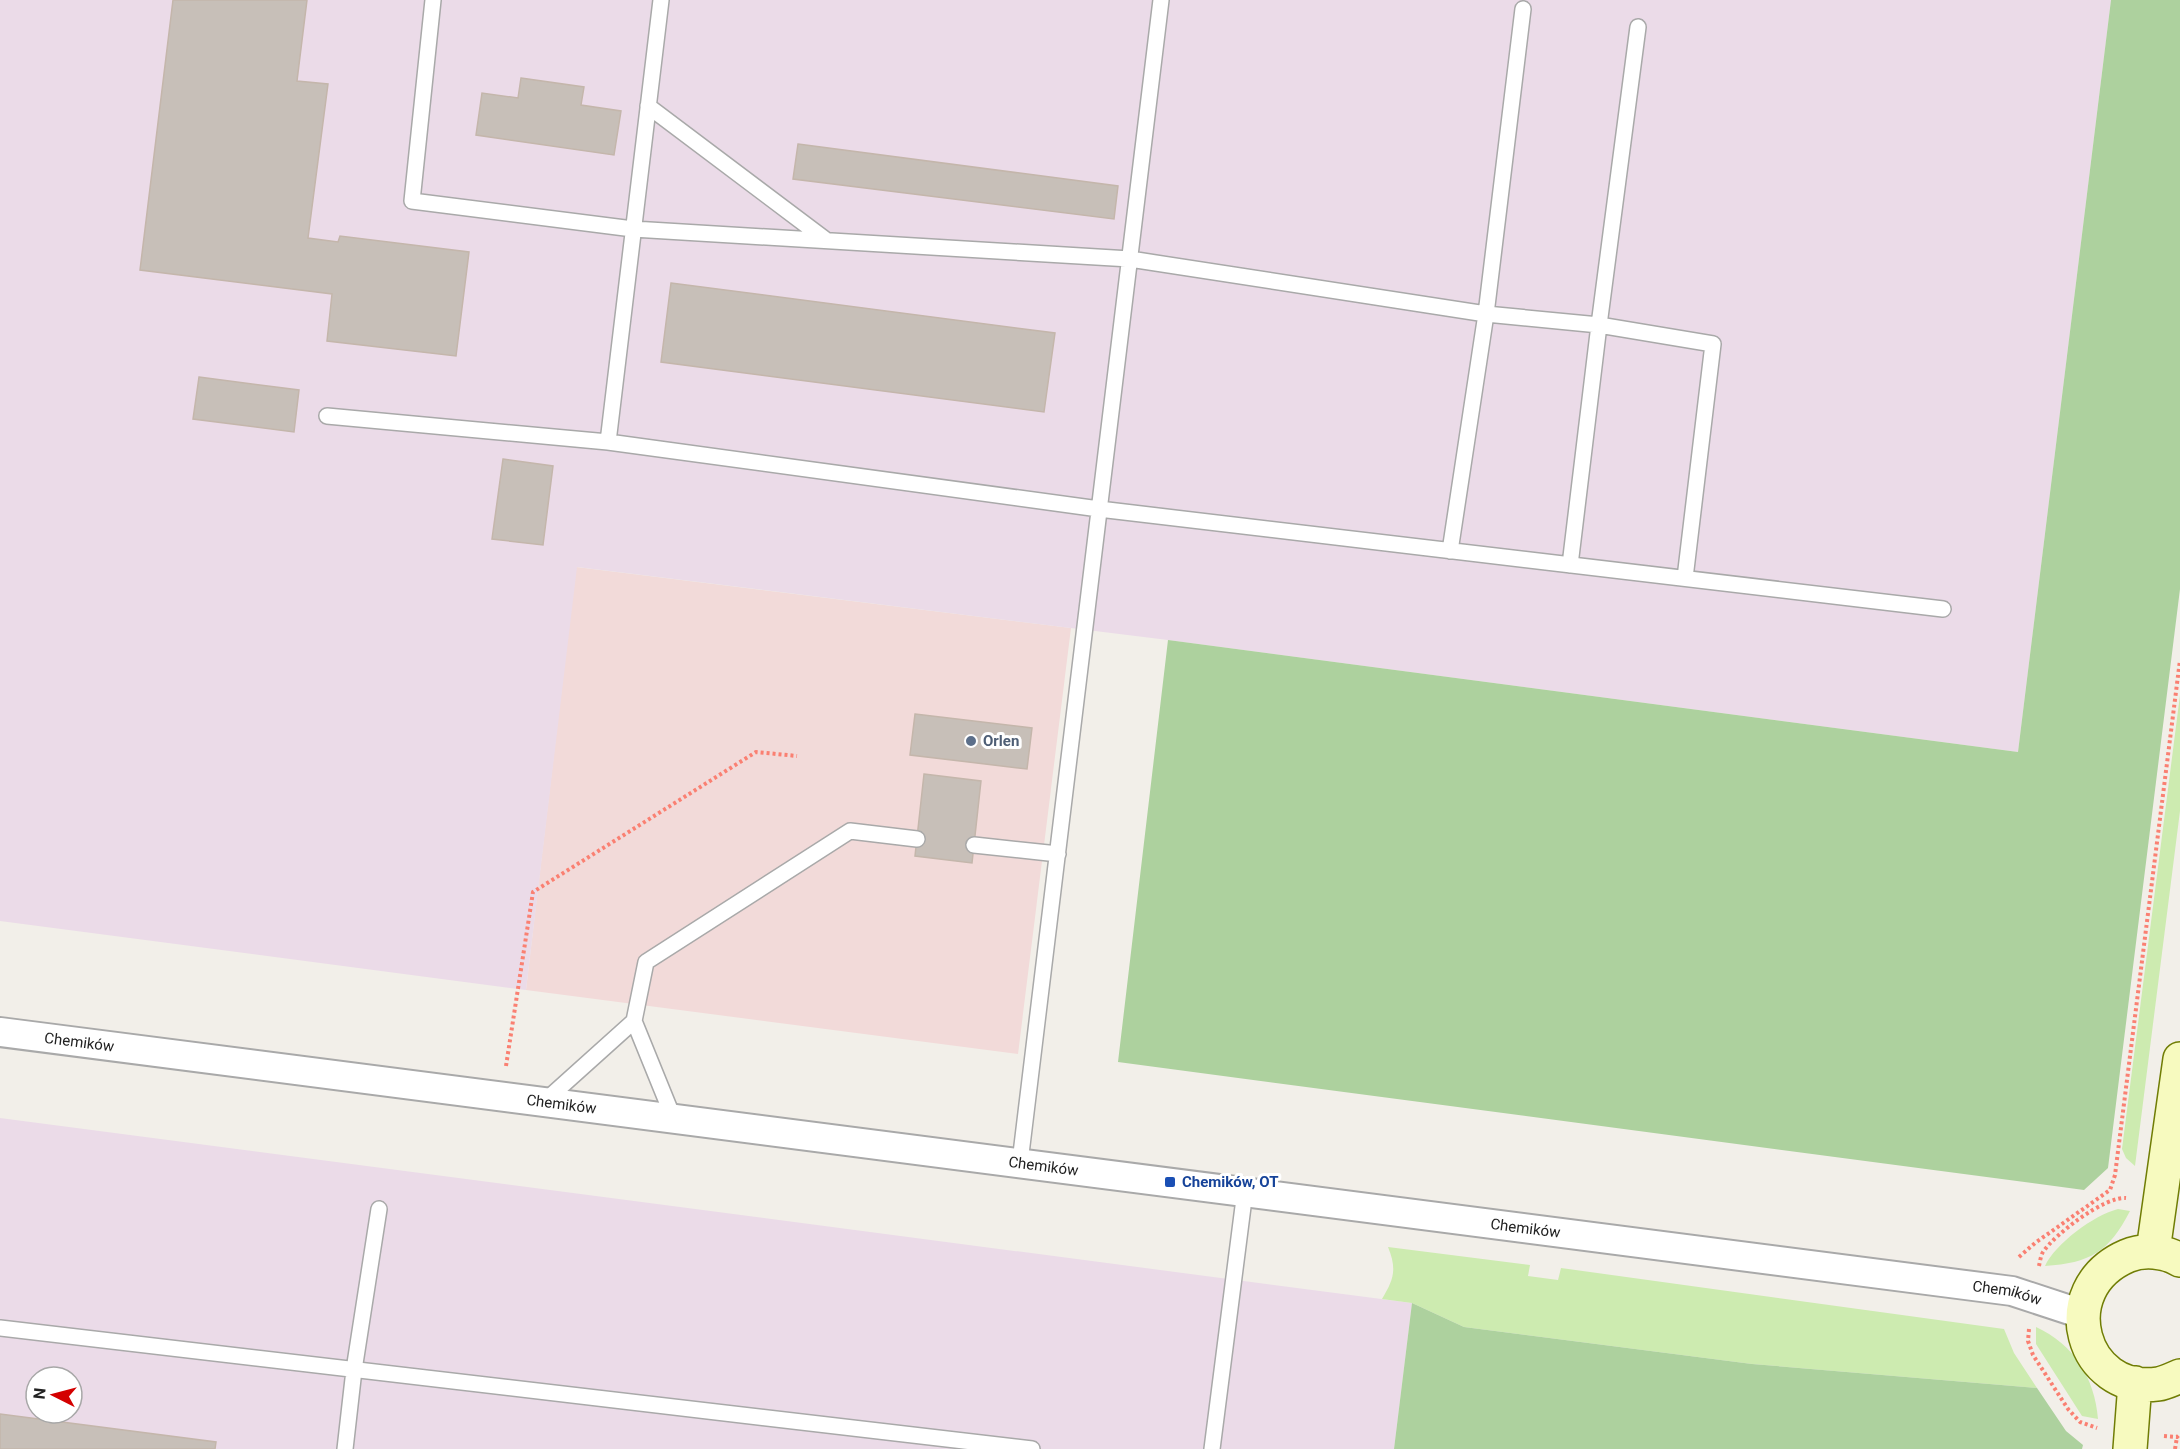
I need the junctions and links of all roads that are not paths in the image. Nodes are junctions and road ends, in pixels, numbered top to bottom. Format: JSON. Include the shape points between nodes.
{"nodes":[{"id":1,"x":433,"y":0,"type":"edge"},
{"id":2,"x":661,"y":0,"type":"edge"},
{"id":3,"x":1161,"y":0,"type":"edge"},
{"id":4,"x":1523,"y":9,"type":"dead end"},
{"id":5,"x":1638,"y":27,"type":"dead end"},
{"id":6,"x":648,"y":106,"type":"junction"},
{"id":7,"x":633,"y":229,"type":"junction"},
{"id":8,"x":826,"y":240,"type":"junction"},
{"id":9,"x":1130,"y":259,"type":"junction"},
{"id":10,"x":1486,"y":314,"type":"junction"},
{"id":11,"x":1599,"y":325,"type":"junction"},
{"id":12,"x":327,"y":416,"type":"dead end"},
{"id":13,"x":608,"y":442,"type":"junction"},
{"id":14,"x":1099,"y":509,"type":"junction"},
{"id":15,"x":1450,"y":550,"type":"junction"},
{"id":16,"x":1570,"y":565,"type":"junction"},
{"id":17,"x":1685,"y":579,"type":"junction"},
{"id":18,"x":1943,"y":609,"type":"dead end"},
{"id":19,"x":916,"y":838,"type":"dead end"},
{"id":20,"x":974,"y":845,"type":"dead end"},
{"id":21,"x":1058,"y":854,"type":"junction"},
{"id":22,"x":634,"y":1021,"type":"junction"},
{"id":23,"x":0,"y":1032,"type":"edge"},
{"id":24,"x":2180,"y":1059,"type":"edge"},
{"id":25,"x":545,"y":1101,"type":"junction"},
{"id":26,"x":673,"y":1117,"type":"junction"},
{"id":27,"x":1020,"y":1162,"type":"junction"},
{"id":28,"x":1245,"y":1191,"type":"junction"},
{"id":29,"x":379,"y":1209,"type":"dead end"},
{"id":30,"x":2166,"y":1256,"type":"edge"},
{"id":31,"x":2082,"y":1314,"type":"junction"},
{"id":32,"x":0,"y":1328,"type":"edge"},
{"id":33,"x":354,"y":1370,"type":"junction"},
{"id":34,"x":2180,"y":1376,"type":"edge"},
{"id":35,"x":2135,"y":1383,"type":"junction"},
{"id":36,"x":345,"y":1449,"type":"edge"},
{"id":37,"x":1032,"y":1449,"type":"edge"},
{"id":38,"x":1212,"y":1449,"type":"edge"},
{"id":39,"x":2130,"y":1449,"type":"edge"}],
"edges":[{"from":1,"to":7,"type":"lane","via":[[412,201]]},
{"from":2,"to":6,"type":"lane"},
{"from":3,"to":9,"type":"lane"},
{"from":4,"to":10,"type":"lane"},
{"from":5,"to":11,"type":"lane"},
{"from":6,"to":7,"type":"lane"},
{"from":6,"to":8,"type":"lane"},
{"from":7,"to":8,"type":"lane"},
{"from":7,"to":13,"type":"lane"},
{"from":8,"to":9,"type":"lane"},
{"from":9,"to":10,"type":"lane"},
{"from":9,"to":14,"type":"lane"},
{"from":10,"to":11,"type":"lane"},
{"from":10,"to":15,"type":"lane"},
{"from":11,"to":16,"type":"lane"},
{"from":11,"to":17,"type":"lane","via":[[1713,344]]},
{"from":12,"to":13,"type":"lane"},
{"from":13,"to":14,"type":"lane"},
{"from":14,"to":15,"type":"lane"},
{"from":14,"to":21,"type":"lane"},
{"from":15,"to":16,"type":"lane"},
{"from":16,"to":17,"type":"lane"},
{"from":17,"to":18,"type":"lane"},
{"from":19,"to":22,"type":"lane","via":[[850,831],[646,962]]},
{"from":20,"to":21,"type":"lane"},
{"from":21,"to":27,"type":"lane"},
{"from":22,"to":25,"type":"lane"},
{"from":22,"to":26,"type":"lane"},
{"from":23,"to":25,"type":"street","name":"Chemików"},
{"from":24,"to":30,"type":"main road"},
{"from":25,"to":26,"type":"street","name":"Chemików"},
{"from":26,"to":27,"type":"street","name":"Chemików"},
{"from":27,"to":28,"type":"street","name":"Chemików"},
{"from":28,"to":31,"type":"street","name":"Chemików","via":[[2012,1291]]},
{"from":28,"to":38,"type":"lane"},
{"from":29,"to":33,"type":"lane"},
{"from":30,"to":31,"type":"main road","via":[[2132,1253],[2113,1262],[2097,1275],[2086,1294]]},
{"from":31,"to":35,"type":"main road","via":[[2085,1339],[2096,1359],[2114,1375]]},
{"from":32,"to":33,"type":"lane"},
{"from":33,"to":36,"type":"lane"},
{"from":33,"to":37,"type":"lane"},
{"from":34,"to":35,"type":"main road","via":[[2158,1384]]},
{"from":35,"to":39,"type":"main road"}]}
